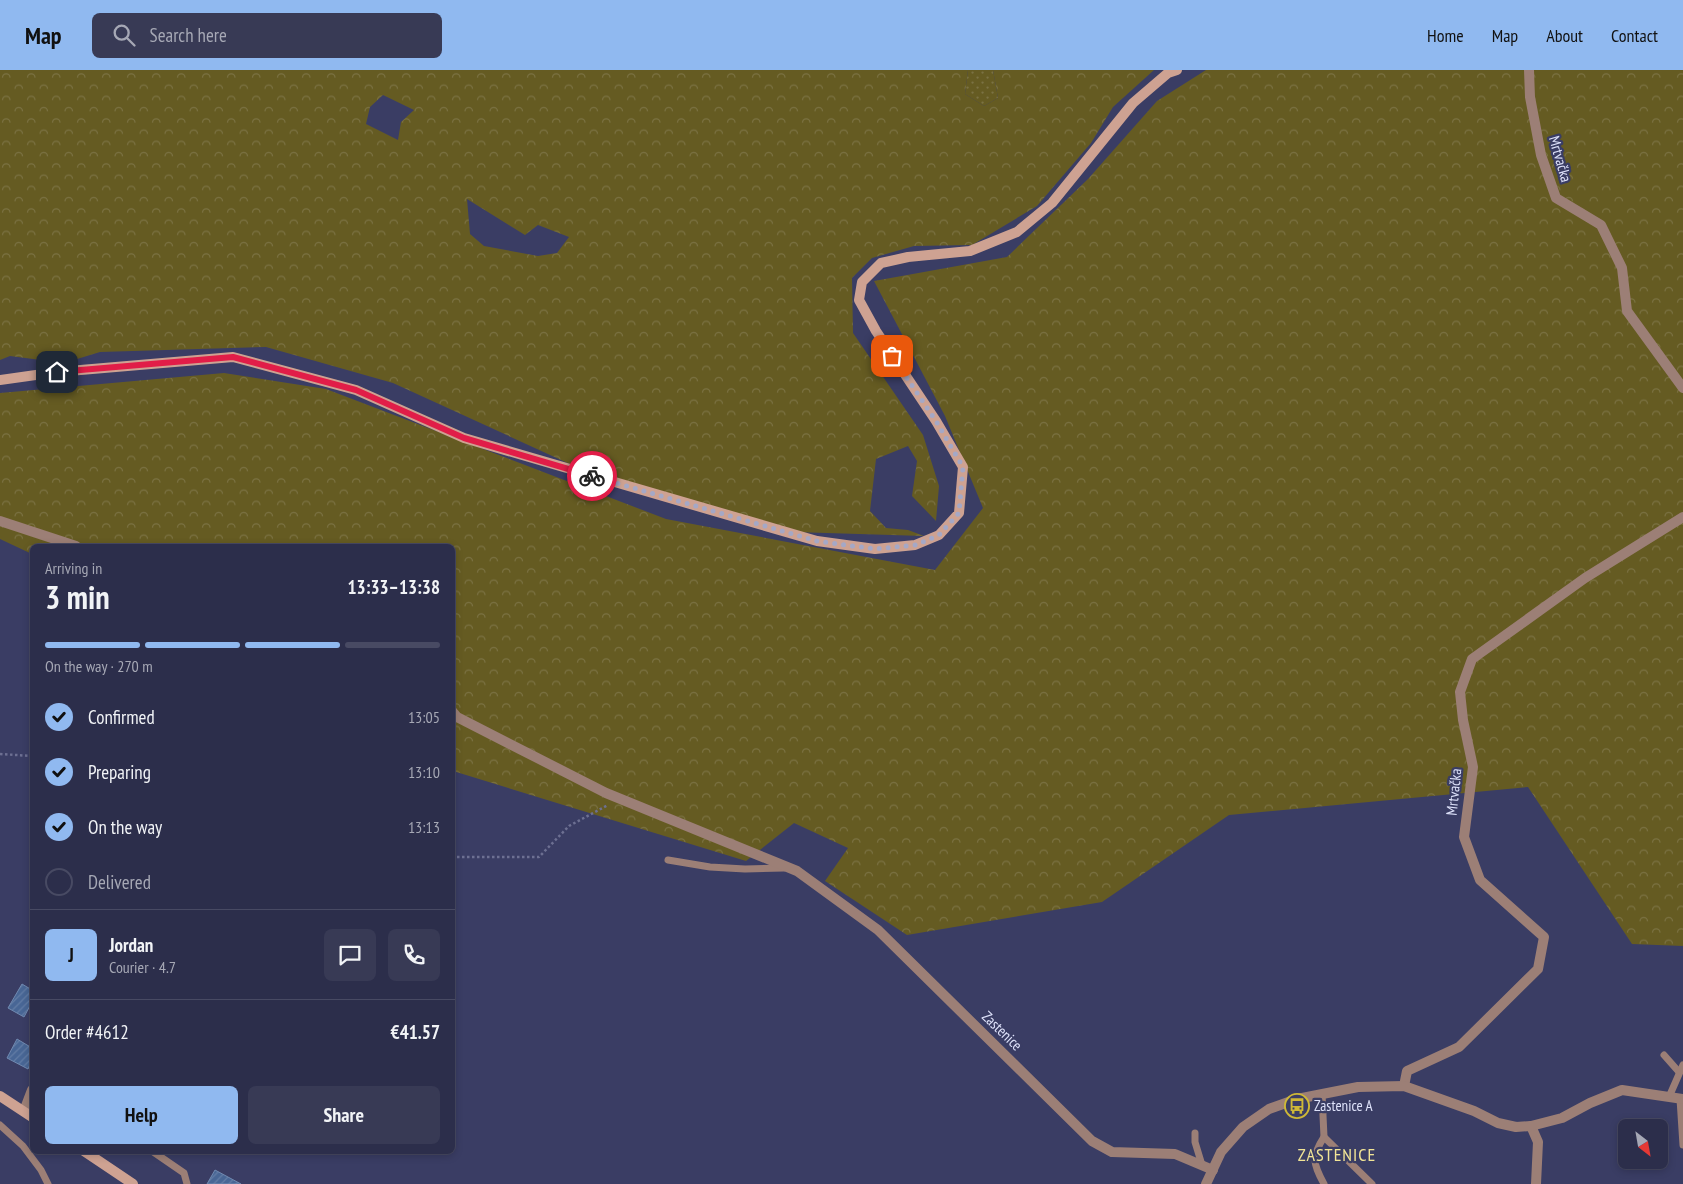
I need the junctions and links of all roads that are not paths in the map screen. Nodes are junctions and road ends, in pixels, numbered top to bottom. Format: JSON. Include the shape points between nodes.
{"nodes":[{"id":1,"x":1177,"y":70,"type":"edge"},
{"id":2,"x":1529,"y":70,"type":"edge"},
{"id":3,"x":0,"y":380,"type":"edge"},
{"id":4,"x":1683,"y":388,"type":"edge"},
{"id":5,"x":1683,"y":518,"type":"edge"},
{"id":6,"x":0,"y":521,"type":"edge"},
{"id":7,"x":70,"y":544,"type":"edge"},
{"id":8,"x":455,"y":715,"type":"edge"},
{"id":9,"x":668,"y":860,"type":"dead end"},
{"id":10,"x":790,"y":868,"type":"junction"},
{"id":11,"x":1664,"y":1055,"type":"dead end"},
{"id":12,"x":1681,"y":1069,"type":"edge"},
{"id":13,"x":1404,"y":1086,"type":"junction"},
{"id":14,"x":1322,"y":1094,"type":"junction"},
{"id":15,"x":0,"y":1096,"type":"edge"},
{"id":16,"x":1669,"y":1097,"type":"junction"},
{"id":17,"x":1682,"y":1099,"type":"edge"},
{"id":18,"x":28,"y":1114,"type":"edge"},
{"id":19,"x":0,"y":1125,"type":"edge"},
{"id":20,"x":1530,"y":1126,"type":"junction"},
{"id":21,"x":1195,"y":1133,"type":"dead end"},
{"id":22,"x":1324,"y":1137,"type":"junction"},
{"id":23,"x":1683,"y":1145,"type":"edge"},
{"id":24,"x":88,"y":1154,"type":"edge"},
{"id":25,"x":156,"y":1154,"type":"edge"},
{"id":26,"x":1202,"y":1165,"type":"junction"},
{"id":27,"x":1212,"y":1170,"type":"junction"},
{"id":28,"x":48,"y":1184,"type":"edge"},
{"id":29,"x":133,"y":1184,"type":"edge"},
{"id":30,"x":187,"y":1184,"type":"edge"},
{"id":31,"x":1206,"y":1184,"type":"edge"},
{"id":32,"x":1324,"y":1184,"type":"edge"},
{"id":33,"x":1372,"y":1184,"type":"edge"},
{"id":34,"x":1536,"y":1184,"type":"edge"}],
"edges":[{"from":1,"to":3,"type":"main road","via":[[1168,73],[1133,104],[1052,203],[1017,232],[970,251],[908,256],[881,263],[862,282],[859,300],[876,332],[963,467],[959,513],[939,535],[916,545],[875,549],[817,541],[464,438],[356,390],[233,357]]},
{"from":2,"to":4,"type":"street","name":"Mrtvačka","via":[[1530,97],[1541,155],[1556,198],[1601,225],[1622,268],[1627,310]]},
{"from":5,"to":13,"type":"street","name":"Mrtvačka","via":[[1585,578],[1472,659],[1460,692],[1473,767],[1464,837],[1480,880],[1544,938],[1538,969],[1459,1047],[1407,1071]]},
{"from":6,"to":7,"type":"street"},
{"from":8,"to":10,"type":"street","name":"Zastenice","via":[[620,799]]},
{"from":9,"to":10,"type":"lane","via":[[710,867]]},
{"from":10,"to":26,"type":"street","name":"Zastenice","via":[[878,930],[1092,1141],[1112,1152],[1175,1154]]},
{"from":11,"to":12,"type":"lane"},
{"from":12,"to":16,"type":"lane"},
{"from":13,"to":14,"type":"street","via":[[1358,1087]]},
{"from":13,"to":20,"type":"street","via":[[1498,1123]]},
{"from":14,"to":22,"type":"lane"},
{"from":14,"to":27,"type":"street","via":[[1269,1110],[1243,1127]]},
{"from":15,"to":18,"type":"main road"},
{"from":16,"to":17,"type":"street"},
{"from":16,"to":20,"type":"street","via":[[1622,1090],[1562,1118]]},
{"from":17,"to":23,"type":"lane"},
{"from":19,"to":28,"type":"lane","via":[[23,1146]]},
{"from":20,"to":34,"type":"street","via":[[1538,1142]]},
{"from":21,"to":26,"type":"lane"},
{"from":22,"to":32,"type":"lane","via":[[1315,1167]]},
{"from":22,"to":33,"type":"lane"},
{"from":24,"to":29,"type":"main road"},
{"from":25,"to":30,"type":"lane","via":[[184,1173]]},
{"from":26,"to":27,"type":"street","name":"Zastenice"},
{"from":27,"to":31,"type":"street"}]}
